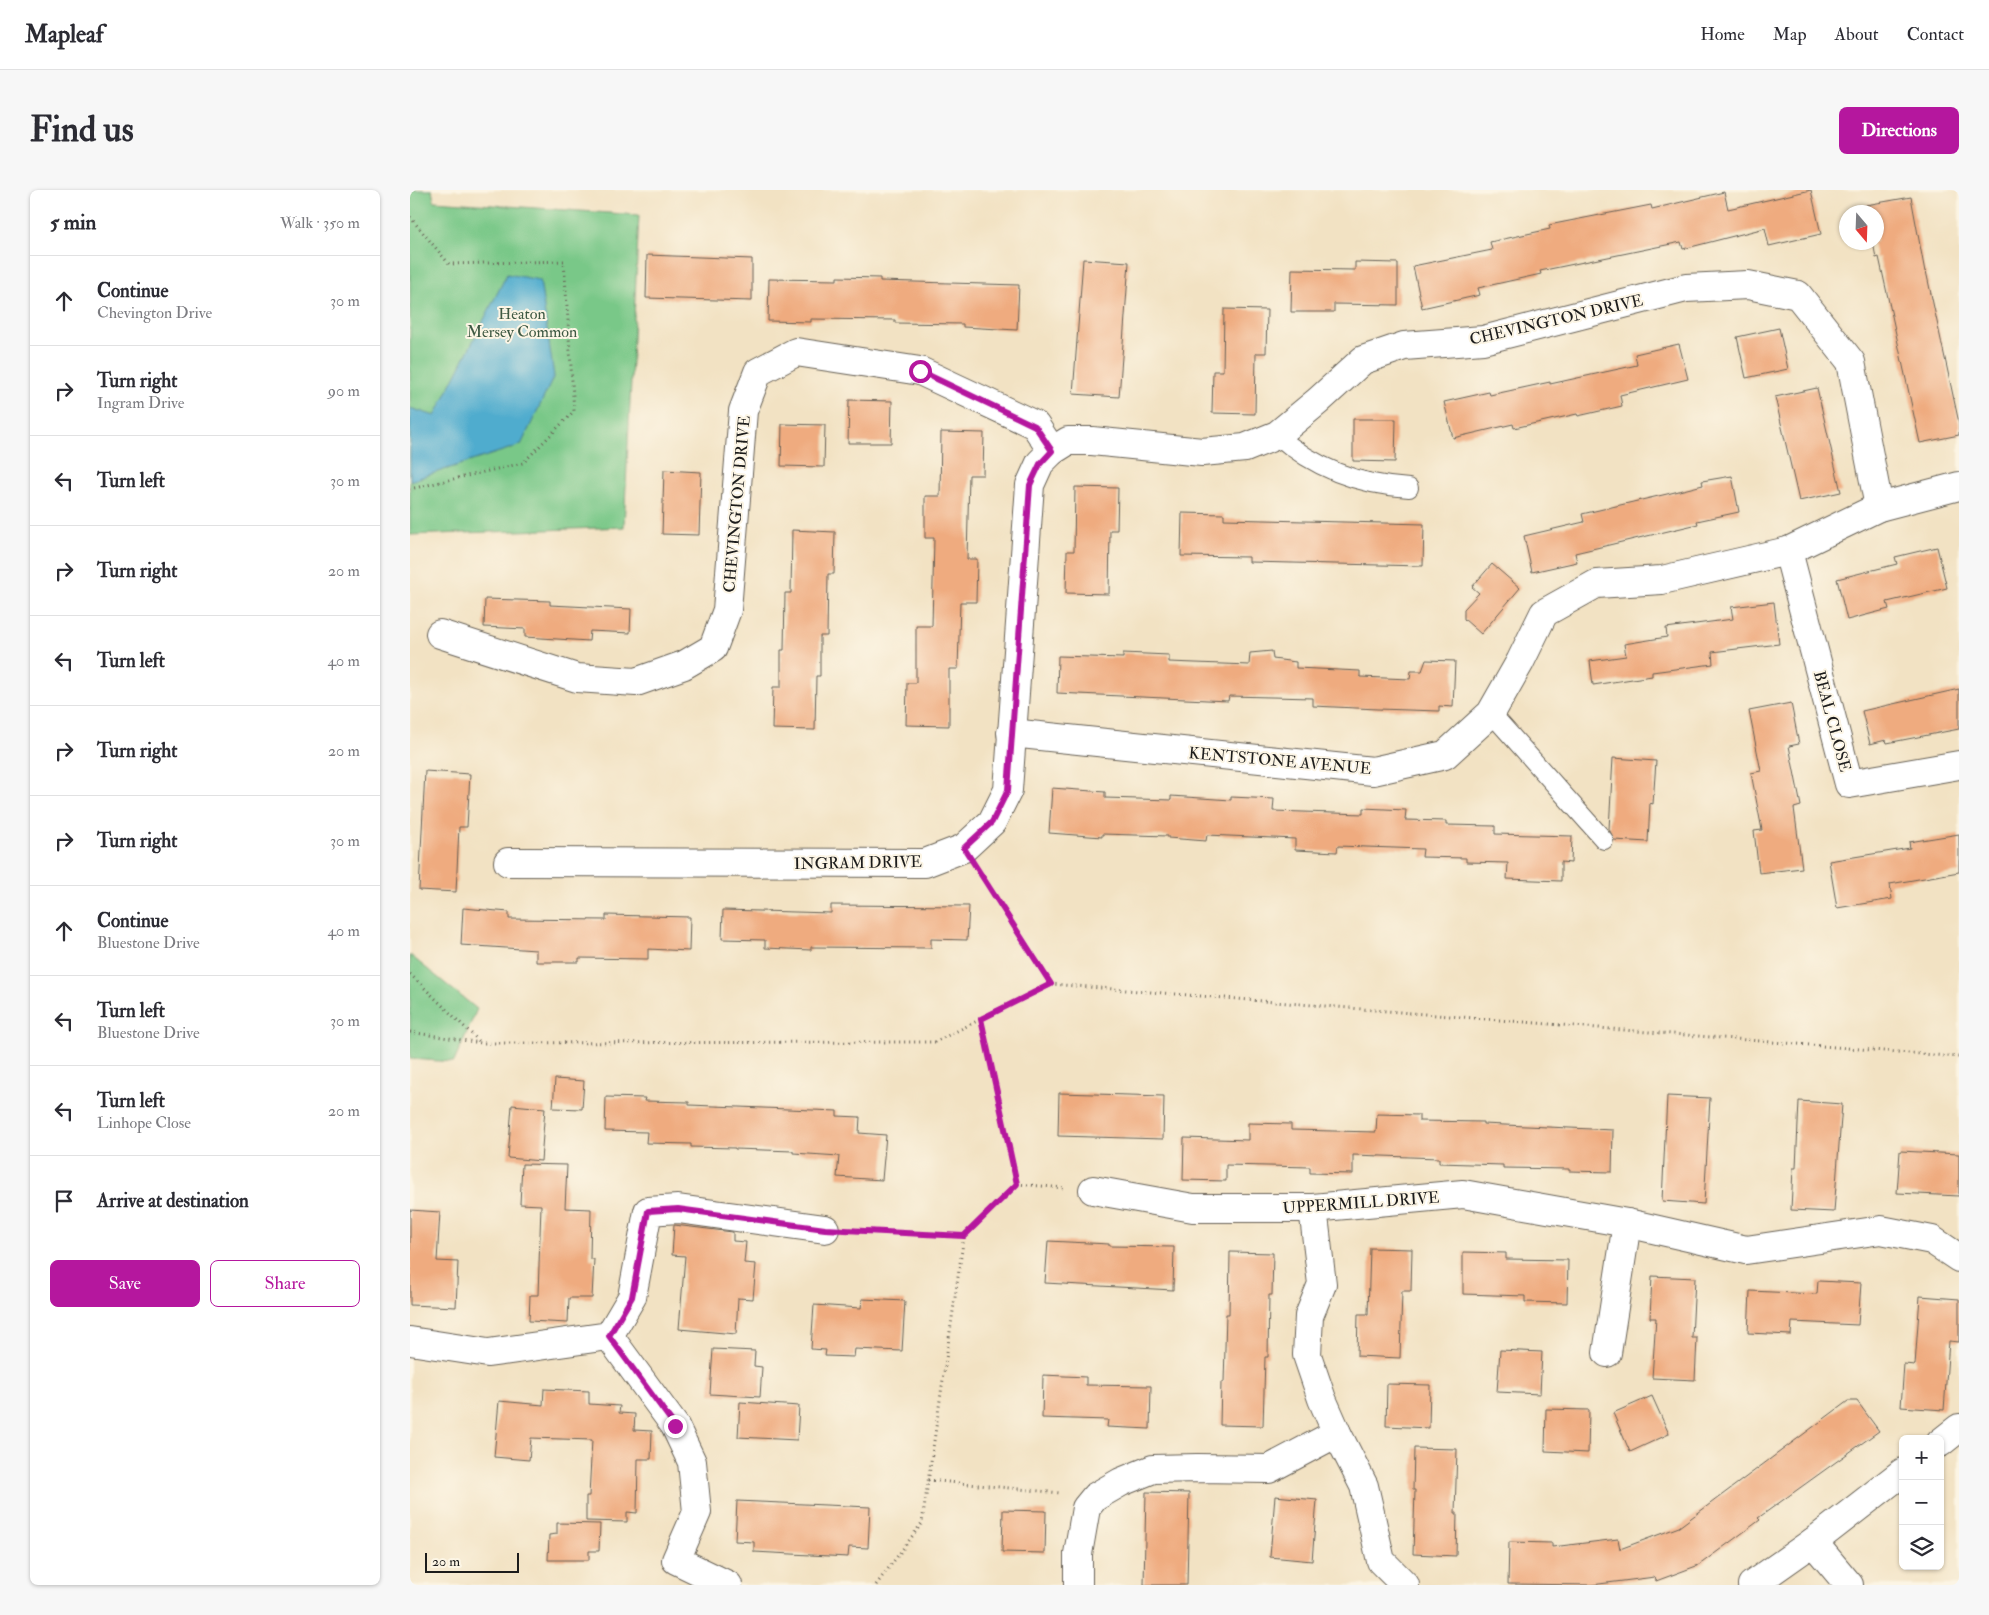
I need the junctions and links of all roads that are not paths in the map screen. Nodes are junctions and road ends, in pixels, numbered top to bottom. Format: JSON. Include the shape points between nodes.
{"nodes":[{"id":1,"x":1277,"y":435,"type":"junction"},
{"id":2,"x":1052,"y":451,"type":"junction"},
{"id":3,"x":1959,"y":486,"type":"edge"},
{"id":4,"x":1409,"y":488,"type":"dead end"},
{"id":5,"x":1879,"y":507,"type":"junction"},
{"id":6,"x":1788,"y":551,"type":"junction"},
{"id":7,"x":440,"y":634,"type":"dead end"},
{"id":8,"x":1491,"y":713,"type":"junction"},
{"id":9,"x":1011,"y":733,"type":"junction"},
{"id":10,"x":1959,"y":765,"type":"edge"},
{"id":11,"x":1604,"y":840,"type":"dead end"},
{"id":12,"x":508,"y":862,"type":"dead end"},
{"id":13,"x":1093,"y":1190,"type":"road end"},
{"id":14,"x":1313,"y":1208,"type":"junction"},
{"id":15,"x":1627,"y":1222,"type":"junction"},
{"id":16,"x":825,"y":1229,"type":"road end"},
{"id":17,"x":1959,"y":1258,"type":"edge"},
{"id":18,"x":609,"y":1336,"type":"junction"},
{"id":19,"x":410,"y":1341,"type":"edge"},
{"id":20,"x":1607,"y":1353,"type":"dead end"},
{"id":21,"x":1959,"y":1428,"type":"edge"},
{"id":22,"x":1337,"y":1433,"type":"junction"},
{"id":23,"x":1944,"y":1440,"type":"edge"},
{"id":24,"x":1899,"y":1475,"type":"edge"},
{"id":25,"x":1813,"y":1542,"type":"junction"},
{"id":26,"x":728,"y":1585,"type":"edge"},
{"id":27,"x":1078,"y":1585,"type":"edge"},
{"id":28,"x":1405,"y":1585,"type":"edge"},
{"id":29,"x":1752,"y":1585,"type":"edge"},
{"id":30,"x":1849,"y":1585,"type":"edge"}],
"edges":[{"from":1,"to":2,"type":"street","name":"CHEVINGTON DRIVE","via":[[1245,448],[1210,451],[1092,441],[1068,441]]},
{"from":1,"to":4,"type":"lane","via":[[1294,450],[1337,472],[1364,482]]},
{"from":1,"to":5,"type":"street","name":"CHEVINGTON DRIVE","via":[[1363,360],[1404,346],[1483,340],[1686,288],[1748,285],[1798,295],[1851,362]]},
{"from":2,"to":7,"type":"street","name":"CHEVINGTON DRIVE","via":[[1035,426],[920,371],[796,352],[758,372],[743,411],[727,610],[714,648],[684,665],[636,682],[577,678]]},
{"from":2,"to":9,"type":"street","name":"INGRAM DRIVE","via":[[1040,464],[1030,485]]},
{"from":3,"to":5,"type":"street","name":"KENTSTONE AVENUE"},
{"from":5,"to":6,"type":"street","name":"KENTSTONE AVENUE"},
{"from":6,"to":8,"type":"street","name":"KENTSTONE AVENUE","via":[[1662,580],[1596,584],[1544,613]]},
{"from":6,"to":10,"type":"street","name":"BEAL CLOSE","via":[[1850,784]]},
{"from":8,"to":9,"type":"street","name":"KENTSTONE AVENUE","via":[[1445,754],[1373,771]]},
{"from":8,"to":11,"type":"lane"},
{"from":9,"to":12,"type":"street","name":"INGRAM DRIVE","via":[[1008,790],[992,822],[964,848],[924,863]]},
{"from":13,"to":14,"type":"street","name":"UPPERMILL DRIVE","via":[[1193,1208]]},
{"from":14,"to":15,"type":"street","name":"UPPERMILL DRIVE","via":[[1463,1194]]},
{"from":14,"to":22,"type":"street","via":[[1322,1284],[1309,1316],[1307,1355]]},
{"from":15,"to":17,"type":"street","name":"UPPERMILL DRIVE","via":[[1746,1250],[1881,1230],[1932,1240]]},
{"from":15,"to":20,"type":"street"},
{"from":16,"to":18,"type":"street","via":[[678,1209],[648,1211],[632,1297]]},
{"from":18,"to":19,"type":"street","via":[[488,1353]]},
{"from":18,"to":26,"type":"street","via":[[675,1426],[692,1462],[696,1512],[676,1560]]},
{"from":21,"to":23,"type":"street"},
{"from":22,"to":27,"type":"street","via":[[1269,1469],[1153,1470],[1095,1497],[1086,1508],[1078,1554]]},
{"from":22,"to":28,"type":"street","via":[[1364,1486],[1381,1561]]},
{"from":24,"to":25,"type":"street"},
{"from":25,"to":29,"type":"street"},
{"from":25,"to":30,"type":"street"}]}
